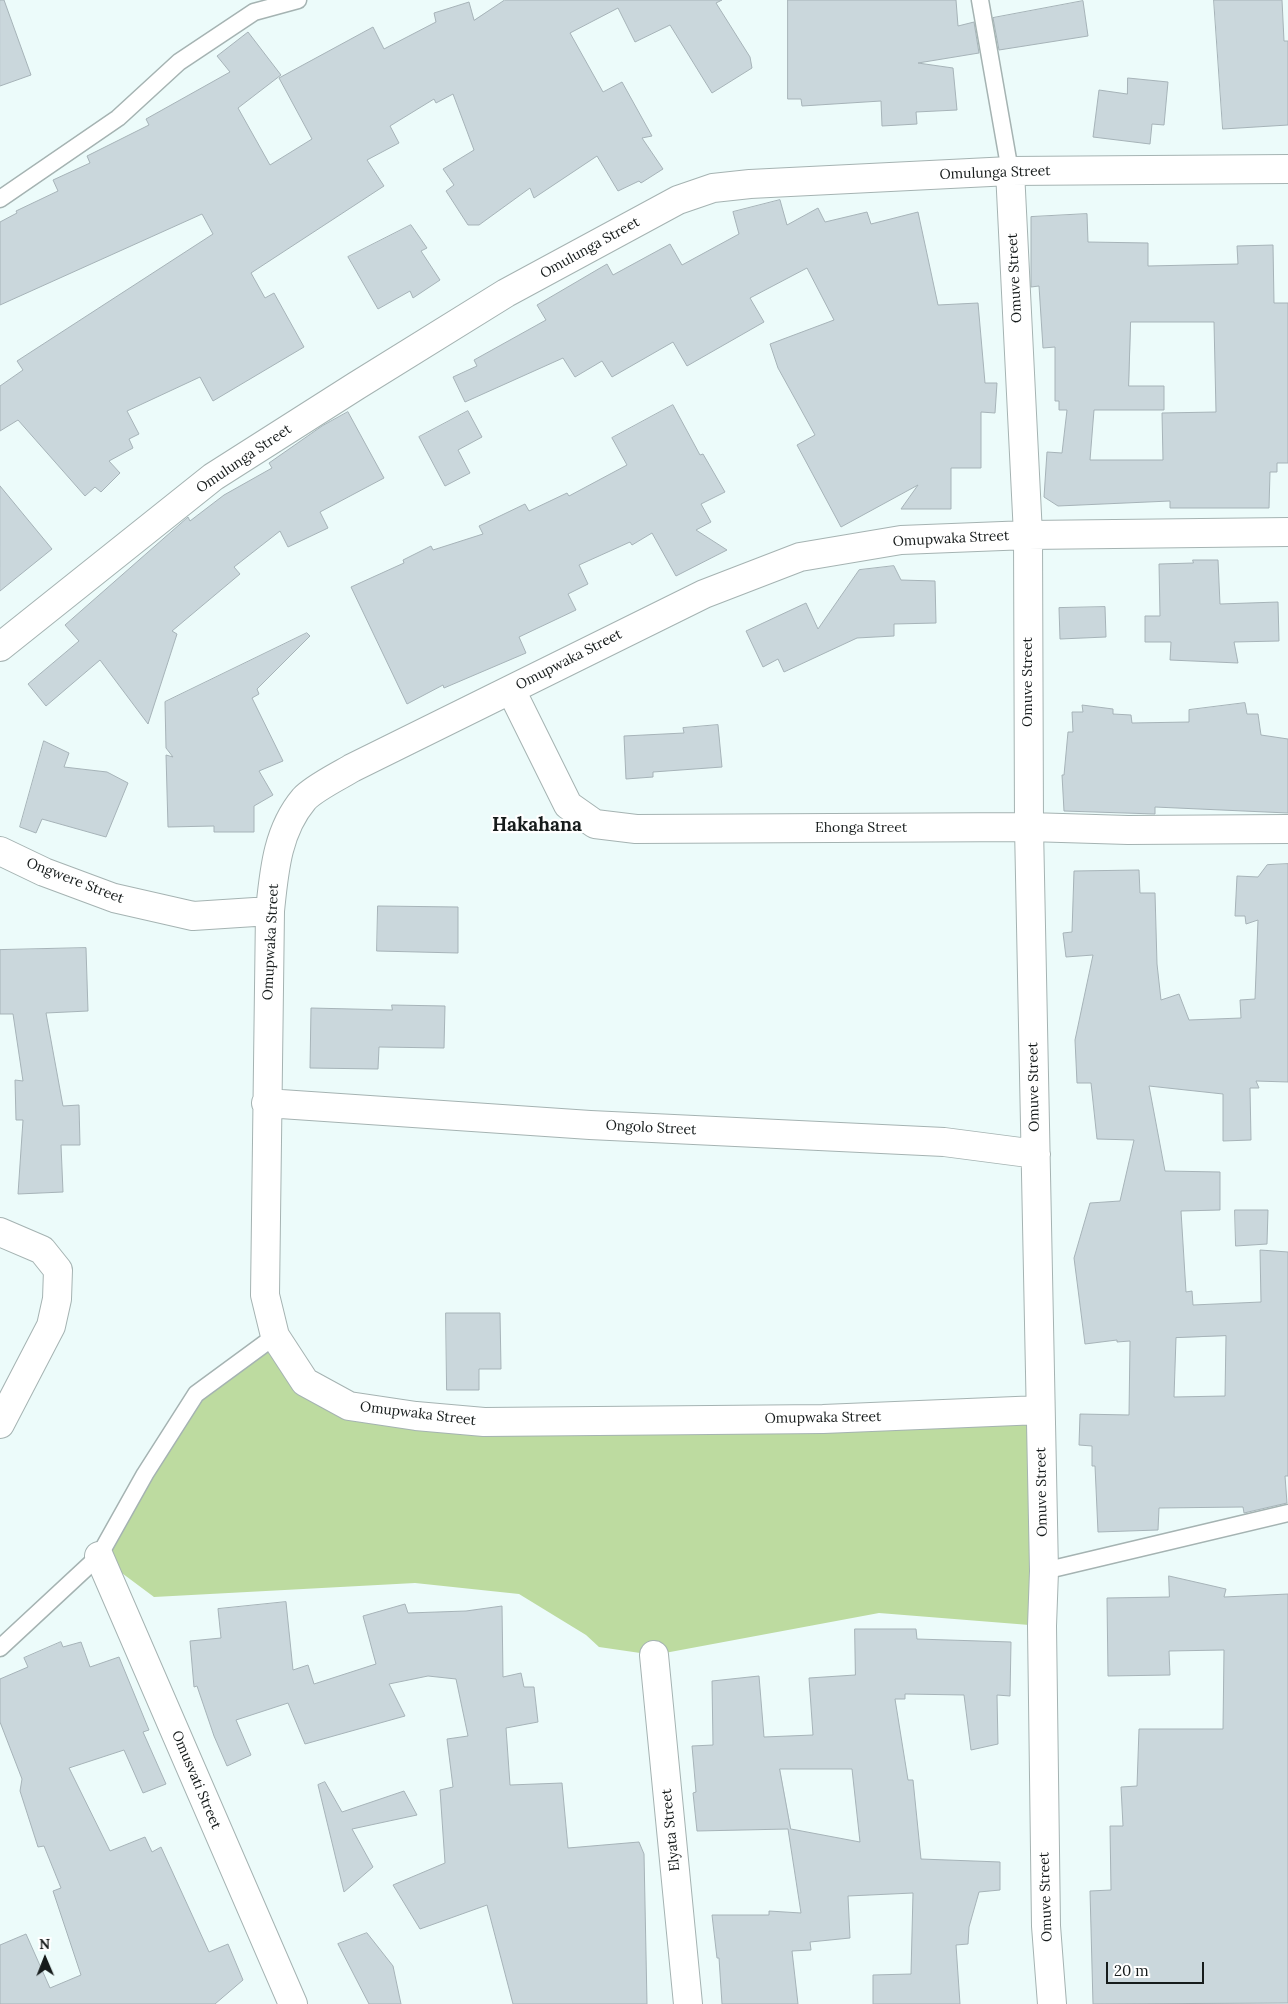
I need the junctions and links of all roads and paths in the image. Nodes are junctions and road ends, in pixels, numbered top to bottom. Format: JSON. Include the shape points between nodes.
{"nodes":[{"id":1,"x":298,"y":0,"type":"edge"},
{"id":2,"x":980,"y":0,"type":"edge"},
{"id":3,"x":1288,"y":169,"type":"edge"},
{"id":4,"x":1010,"y":171,"type":"junction"},
{"id":5,"x":0,"y":199,"type":"edge"},
{"id":6,"x":1288,"y":532,"type":"edge"},
{"id":7,"x":1028,"y":535,"type":"junction"},
{"id":8,"x":0,"y":647,"type":"edge"},
{"id":9,"x":511,"y":690,"type":"junction"},
{"id":10,"x":1029,"y":827,"type":"junction"},
{"id":11,"x":1288,"y":829,"type":"edge"},
{"id":12,"x":0,"y":851,"type":"edge"},
{"id":13,"x":270,"y":911,"type":"junction"},
{"id":14,"x":266,"y":1103,"type":"junction"},
{"id":15,"x":1036,"y":1154,"type":"junction"},
{"id":16,"x":0,"y":1232,"type":"edge"},
{"id":17,"x":275,"y":1336,"type":"junction"},
{"id":18,"x":1040,"y":1410,"type":"junction"},
{"id":19,"x":0,"y":1424,"type":"edge"},
{"id":20,"x":1288,"y":1513,"type":"edge"},
{"id":21,"x":99,"y":1556,"type":"junction"},
{"id":22,"x":1044,"y":1571,"type":"junction"},
{"id":23,"x":0,"y":1648,"type":"edge"},
{"id":24,"x":654,"y":1655,"type":"dead end"},
{"id":25,"x":293,"y":2004,"type":"edge"},
{"id":26,"x":688,"y":2004,"type":"edge"},
{"id":27,"x":1052,"y":2004,"type":"edge"}],
"edges":[{"from":1,"to":5,"type":"lane","via":[[254,12],[179,62],[118,118]]},
{"from":2,"to":4,"type":"lane"},
{"from":3,"to":4,"type":"street","name":"Omulunga Street"},
{"from":4,"to":7,"type":"street","name":"Omuve Street"},
{"from":4,"to":8,"type":"street","name":"Omulunga Street","via":[[750,184],[713,188],[678,200],[506,293],[213,477]]},
{"from":6,"to":7,"type":"street","name":"Omupwaka Street"},
{"from":7,"to":9,"type":"street","name":"Omupwaka Street","via":[[901,540],[800,557],[704,594]]},
{"from":7,"to":10,"type":"street","name":"Omuve Street"},
{"from":9,"to":10,"type":"street","name":"Ehonga Street","via":[[568,805],[595,824],[636,829]]},
{"from":9,"to":13,"type":"street","name":"Omupwaka Street","via":[[352,768],[305,798],[286,827],[276,859]]},
{"from":10,"to":11,"type":"street","name":"Ehonga Street"},
{"from":10,"to":15,"type":"street","name":"Omuve Street"},
{"from":12,"to":13,"type":"street","name":"Ongwere Street","via":[[44,872],[114,898],[193,916]]},
{"from":13,"to":14,"type":"street","name":"Omupwaka Street"},
{"from":14,"to":15,"type":"street","name":"Ongolo Street","via":[[590,1125],[944,1142]]},
{"from":14,"to":17,"type":"street","name":"Omupwaka Street","via":[[265,1295]]},
{"from":15,"to":18,"type":"street","name":"Omuve Street"},
{"from":16,"to":19,"type":"street","via":[[42,1250],[58,1270],[57,1299],[51,1326]]},
{"from":17,"to":18,"type":"street","name":"Omupwaka Street","via":[[305,1382],[349,1406],[416,1416],[484,1422],[823,1420]]},
{"from":17,"to":21,"type":"lane","via":[[196,1394],[145,1474]]},
{"from":18,"to":22,"type":"street","name":"Omuve Street"},
{"from":20,"to":22,"type":"lane"},
{"from":21,"to":23,"type":"lane"},
{"from":21,"to":25,"type":"street","name":"Omusvati Street"},
{"from":22,"to":27,"type":"street","name":"Omuve Street","via":[[1046,1926]]},
{"from":24,"to":26,"type":"street","name":"Elyata Street"}]}
